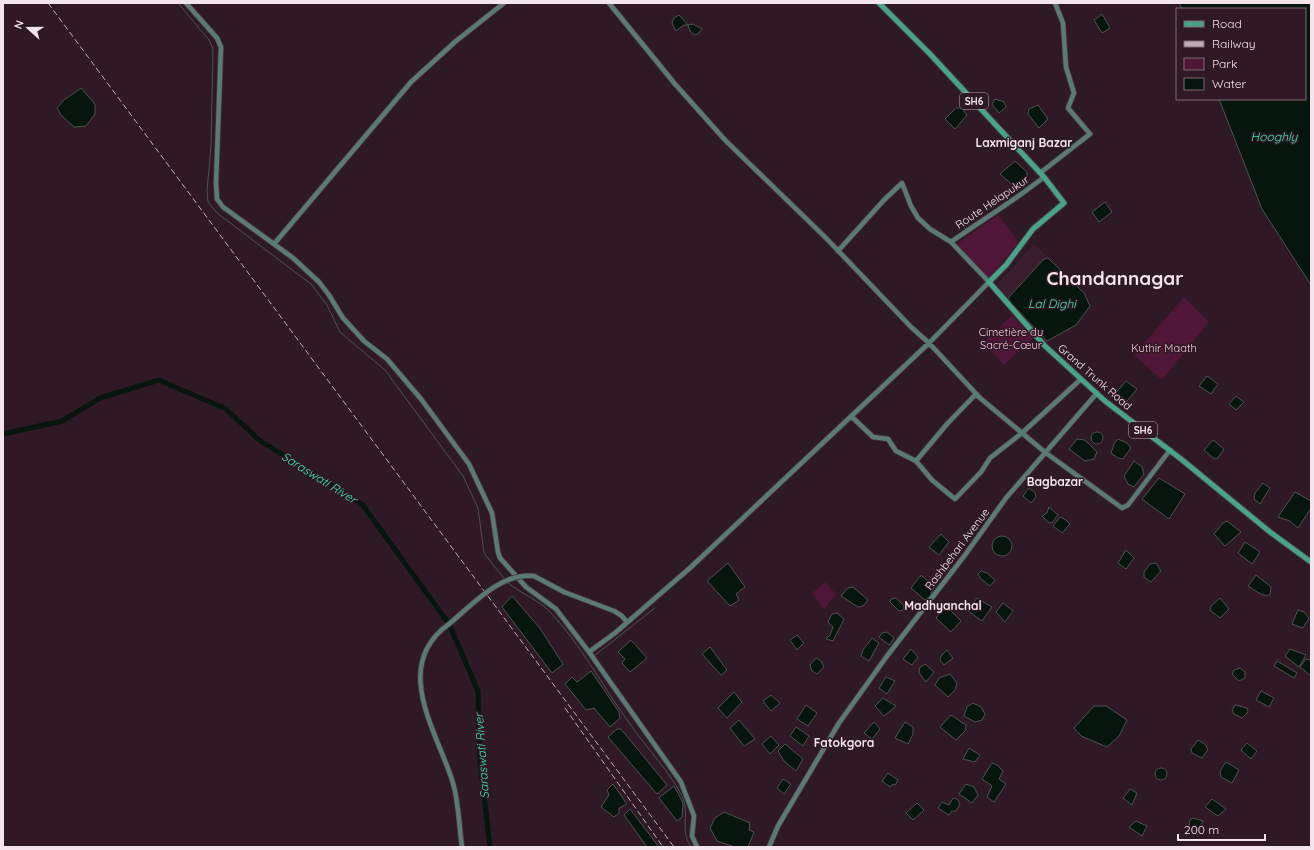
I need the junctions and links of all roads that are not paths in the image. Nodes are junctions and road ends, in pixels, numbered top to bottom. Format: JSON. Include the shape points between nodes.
{"nodes":[{"id":1,"x":186,"y":3,"type":"edge"},
{"id":2,"x":504,"y":3,"type":"edge"},
{"id":3,"x":609,"y":3,"type":"edge"},
{"id":4,"x":879,"y":3,"type":"edge"},
{"id":5,"x":1055,"y":3,"type":"edge"},
{"id":6,"x":1042,"y":176,"type":"junction"},
{"id":7,"x":951,"y":242,"type":"junction"},
{"id":8,"x":274,"y":244,"type":"junction"},
{"id":9,"x":838,"y":251,"type":"junction"},
{"id":10,"x":990,"y":282,"type":"junction"},
{"id":11,"x":929,"y":343,"type":"junction"},
{"id":12,"x":1081,"y":380,"type":"junction"},
{"id":13,"x":1097,"y":393,"type":"junction"},
{"id":14,"x":976,"y":394,"type":"junction"},
{"id":15,"x":851,"y":416,"type":"junction"},
{"id":16,"x":1022,"y":433,"type":"junction"},
{"id":17,"x":1170,"y":450,"type":"junction"},
{"id":18,"x":1046,"y":453,"type":"junction"},
{"id":19,"x":916,"y":461,"type":"junction"},
{"id":20,"x":1311,"y":562,"type":"edge"},
{"id":21,"x":626,"y":622,"type":"junction"},
{"id":22,"x":589,"y":652,"type":"junction"},
{"id":23,"x":462,"y":847,"type":"edge"},
{"id":24,"x":697,"y":847,"type":"edge"},
{"id":25,"x":769,"y":847,"type":"edge"}],
"edges":[{"from":1,"to":8,"type":"street","via":[[217,38],[221,47],[217,199],[233,215]]},
{"from":2,"to":8,"type":"street","via":[[456,41],[411,82]]},
{"from":3,"to":9,"type":"street","via":[[725,140]]},
{"from":4,"to":6,"type":"main road","number":"SH6","via":[[930,54]]},
{"from":5,"to":6,"type":"street","name":"Route Helapukur","via":[[1063,23],[1066,67],[1074,93],[1068,108],[1090,134]]},
{"from":6,"to":7,"type":"street","name":"Route Helapukur","via":[[1013,202],[988,215]]},
{"from":6,"to":10,"type":"main road","number":"SH6","via":[[1064,203],[1033,229]]},
{"from":7,"to":9,"type":"street","name":"Route Helapukur","via":[[918,218],[901,183]]},
{"from":7,"to":10,"type":"street","name":"Route Helapukur"},
{"from":8,"to":22,"type":"street","via":[[319,282],[352,330],[388,359],[423,401],[469,464],[492,513],[498,552],[502,561],[526,588],[556,609]]},
{"from":9,"to":11,"type":"street"},
{"from":10,"to":11,"type":"street"},
{"from":10,"to":12,"type":"main road","name":"Grand Trunk Road","number":"SH6","via":[[1037,338]]},
{"from":11,"to":14,"type":"street"},
{"from":11,"to":15,"type":"street"},
{"from":12,"to":13,"type":"main road","name":"Grand Trunk Road","number":"SH6"},
{"from":12,"to":16,"type":"street"},
{"from":13,"to":17,"type":"main road","name":"Grand Trunk Road","number":"SH6"},
{"from":13,"to":18,"type":"street","name":"Rashbehari Avenue"},
{"from":14,"to":16,"type":"street"},
{"from":14,"to":19,"type":"street"},
{"from":15,"to":19,"type":"street","via":[[873,437],[888,439],[896,451]]},
{"from":15,"to":21,"type":"street","via":[[696,562]]},
{"from":16,"to":18,"type":"street"},
{"from":16,"to":19,"type":"street","via":[[990,458],[981,472],[955,499],[932,480]]},
{"from":17,"to":18,"type":"street","via":[[1128,505],[1122,508]]},
{"from":17,"to":20,"type":"main road","name":"Grand Trunk Road","number":"SH6","via":[[1270,532]]},
{"from":18,"to":25,"type":"street","name":"Rashbehari Avenue","via":[[1006,498],[850,708],[778,826]]},
{"from":21,"to":22,"type":"street"},
{"from":21,"to":23,"type":"street","bridge":true,"via":[[614,611],[529,576],[508,580],[497,586],[442,629],[425,652],[420,680],[424,705],[457,799]]},
{"from":22,"to":24,"type":"street","via":[[684,788],[694,816],[692,836]]}]}
